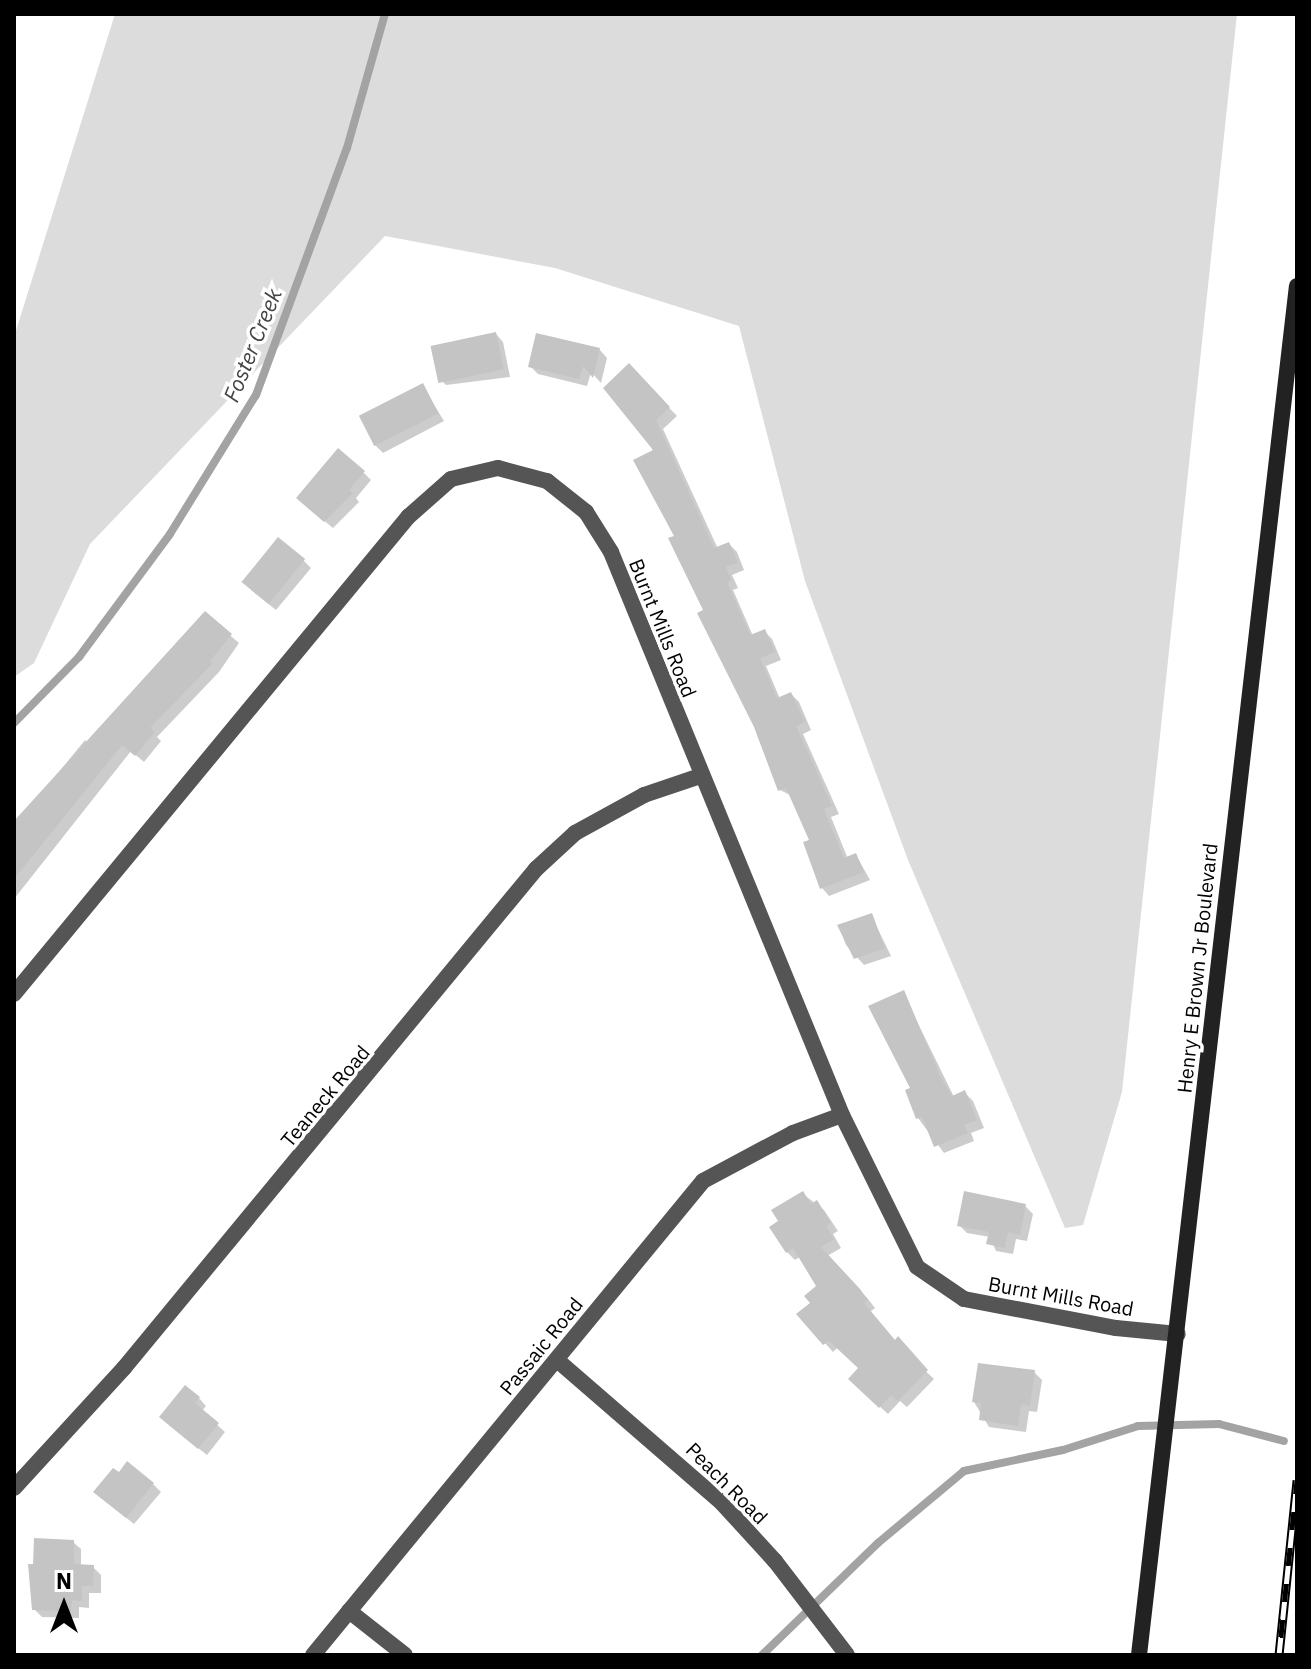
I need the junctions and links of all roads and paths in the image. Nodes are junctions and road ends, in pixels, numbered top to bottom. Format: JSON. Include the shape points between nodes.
{"nodes":[{"id":1,"x":1297,"y":286,"type":"edge"},
{"id":2,"x":700,"y":776,"type":"junction"},
{"id":3,"x":14,"y":994,"type":"edge"},
{"id":4,"x":842,"y":1115,"type":"junction"},
{"id":5,"x":1178,"y":1334,"type":"junction"},
{"id":6,"x":557,"y":1360,"type":"junction"},
{"id":7,"x":14,"y":1488,"type":"edge"},
{"id":8,"x":349,"y":1611,"type":"junction"},
{"id":9,"x":313,"y":1655,"type":"edge"},
{"id":10,"x":405,"y":1655,"type":"edge"},
{"id":11,"x":847,"y":1655,"type":"edge"},
{"id":12,"x":1139,"y":1655,"type":"edge"}],
"edges":[{"from":1,"to":5,"type":"main road","name":"Henry E Brown Jr Boulevard"},
{"from":2,"to":3,"type":"street","name":"Burnt Mills Road","via":[[611,552],[586,512],[547,481],[498,468],[451,479],[408,517]]},
{"from":2,"to":4,"type":"street","name":"Burnt Mills Road"},
{"from":2,"to":7,"type":"street","name":"Teaneck Road","via":[[644,795],[575,833],[536,869],[134,1356]]},
{"from":4,"to":5,"type":"street","name":"Burnt Mills Road","via":[[917,1267],[964,1299],[1116,1328]]},
{"from":4,"to":6,"type":"street","name":"Passaic Road","via":[[793,1133],[703,1181]]},
{"from":5,"to":12,"type":"main road","name":"Henry E Brown Jr Boulevard"},
{"from":6,"to":8,"type":"street","name":"Passaic Road"},
{"from":6,"to":11,"type":"street","name":"Peach Road","via":[[722,1503],[775,1561]]},
{"from":8,"to":9,"type":"street","name":"Passaic Road"},
{"from":8,"to":10,"type":"street"}]}
